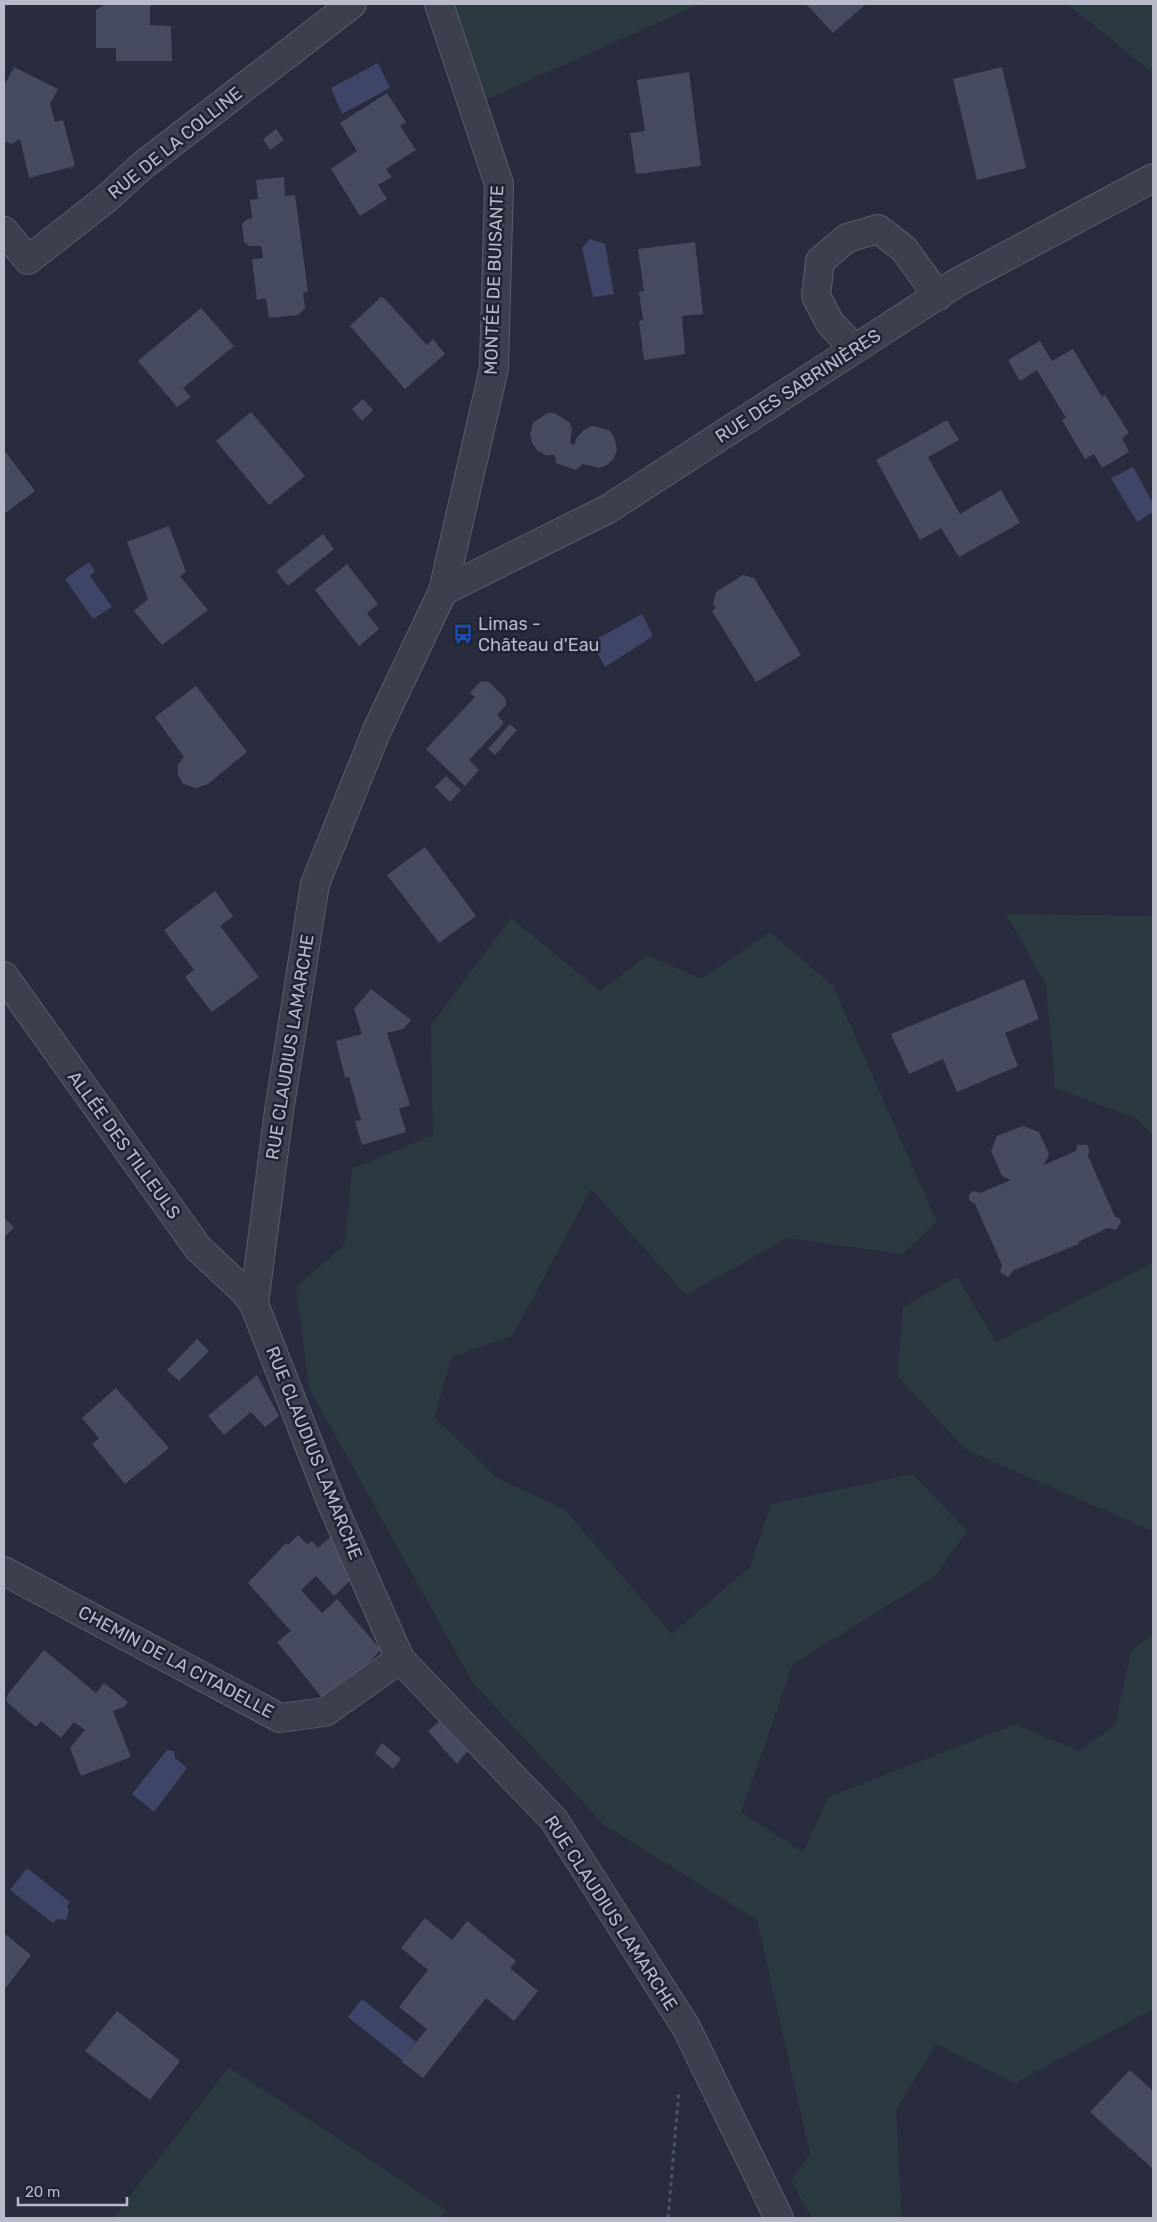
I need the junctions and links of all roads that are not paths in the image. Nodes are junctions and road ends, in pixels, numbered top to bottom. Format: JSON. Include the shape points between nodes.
{"nodes":[{"id":1,"x":352,"y":4,"type":"edge"},
{"id":2,"x":439,"y":4,"type":"edge"},
{"id":3,"x":1153,"y":178,"type":"edge"},
{"id":4,"x":4,"y":231,"type":"edge"},
{"id":5,"x":938,"y":296,"type":"junction"},
{"id":6,"x":855,"y":349,"type":"junction"},
{"id":7,"x":443,"y":591,"type":"junction"},
{"id":8,"x":4,"y":976,"type":"edge"},
{"id":9,"x":254,"y":1304,"type":"junction"},
{"id":10,"x":4,"y":1571,"type":"edge"},
{"id":11,"x":400,"y":1659,"type":"junction"},
{"id":12,"x":779,"y":2218,"type":"edge"}],
"edges":[{"from":1,"to":4,"type":"street","name":"RUE DE LA COLLINE","via":[[142,166],[106,199],[28,260]]},
{"from":2,"to":7,"type":"street","name":"MONTÉE DE BUISANTE","via":[[499,184],[494,368]]},
{"from":3,"to":5,"type":"street","name":"RUE DES SABRINIÈRES","via":[[958,282]]},
{"from":5,"to":6,"type":"street","name":"RUE DES SABRINIÈRES"},
{"from":5,"to":6,"type":"street","via":[[904,249],[878,229],[847,238],[820,261],[816,296],[830,323]]},
{"from":6,"to":7,"type":"street","name":"RUE DES SABRINIÈRES","via":[[608,509]]},
{"from":7,"to":9,"type":"street","name":"RUE CLAUDIUS LAMARCHE","via":[[377,730],[315,884],[279,1111]]},
{"from":8,"to":9,"type":"street","name":"ALLÉE DES TILLEULS","via":[[198,1248]]},
{"from":9,"to":11,"type":"street","name":"RUE CLAUDIUS LAMARCHE","via":[[332,1504]]},
{"from":10,"to":11,"type":"street","name":"CHEMIN DE LA CITADELLE","via":[[280,1718],[325,1712]]},
{"from":11,"to":12,"type":"street","name":"RUE CLAUDIUS LAMARCHE","via":[[554,1820],[686,2027]]}]}
